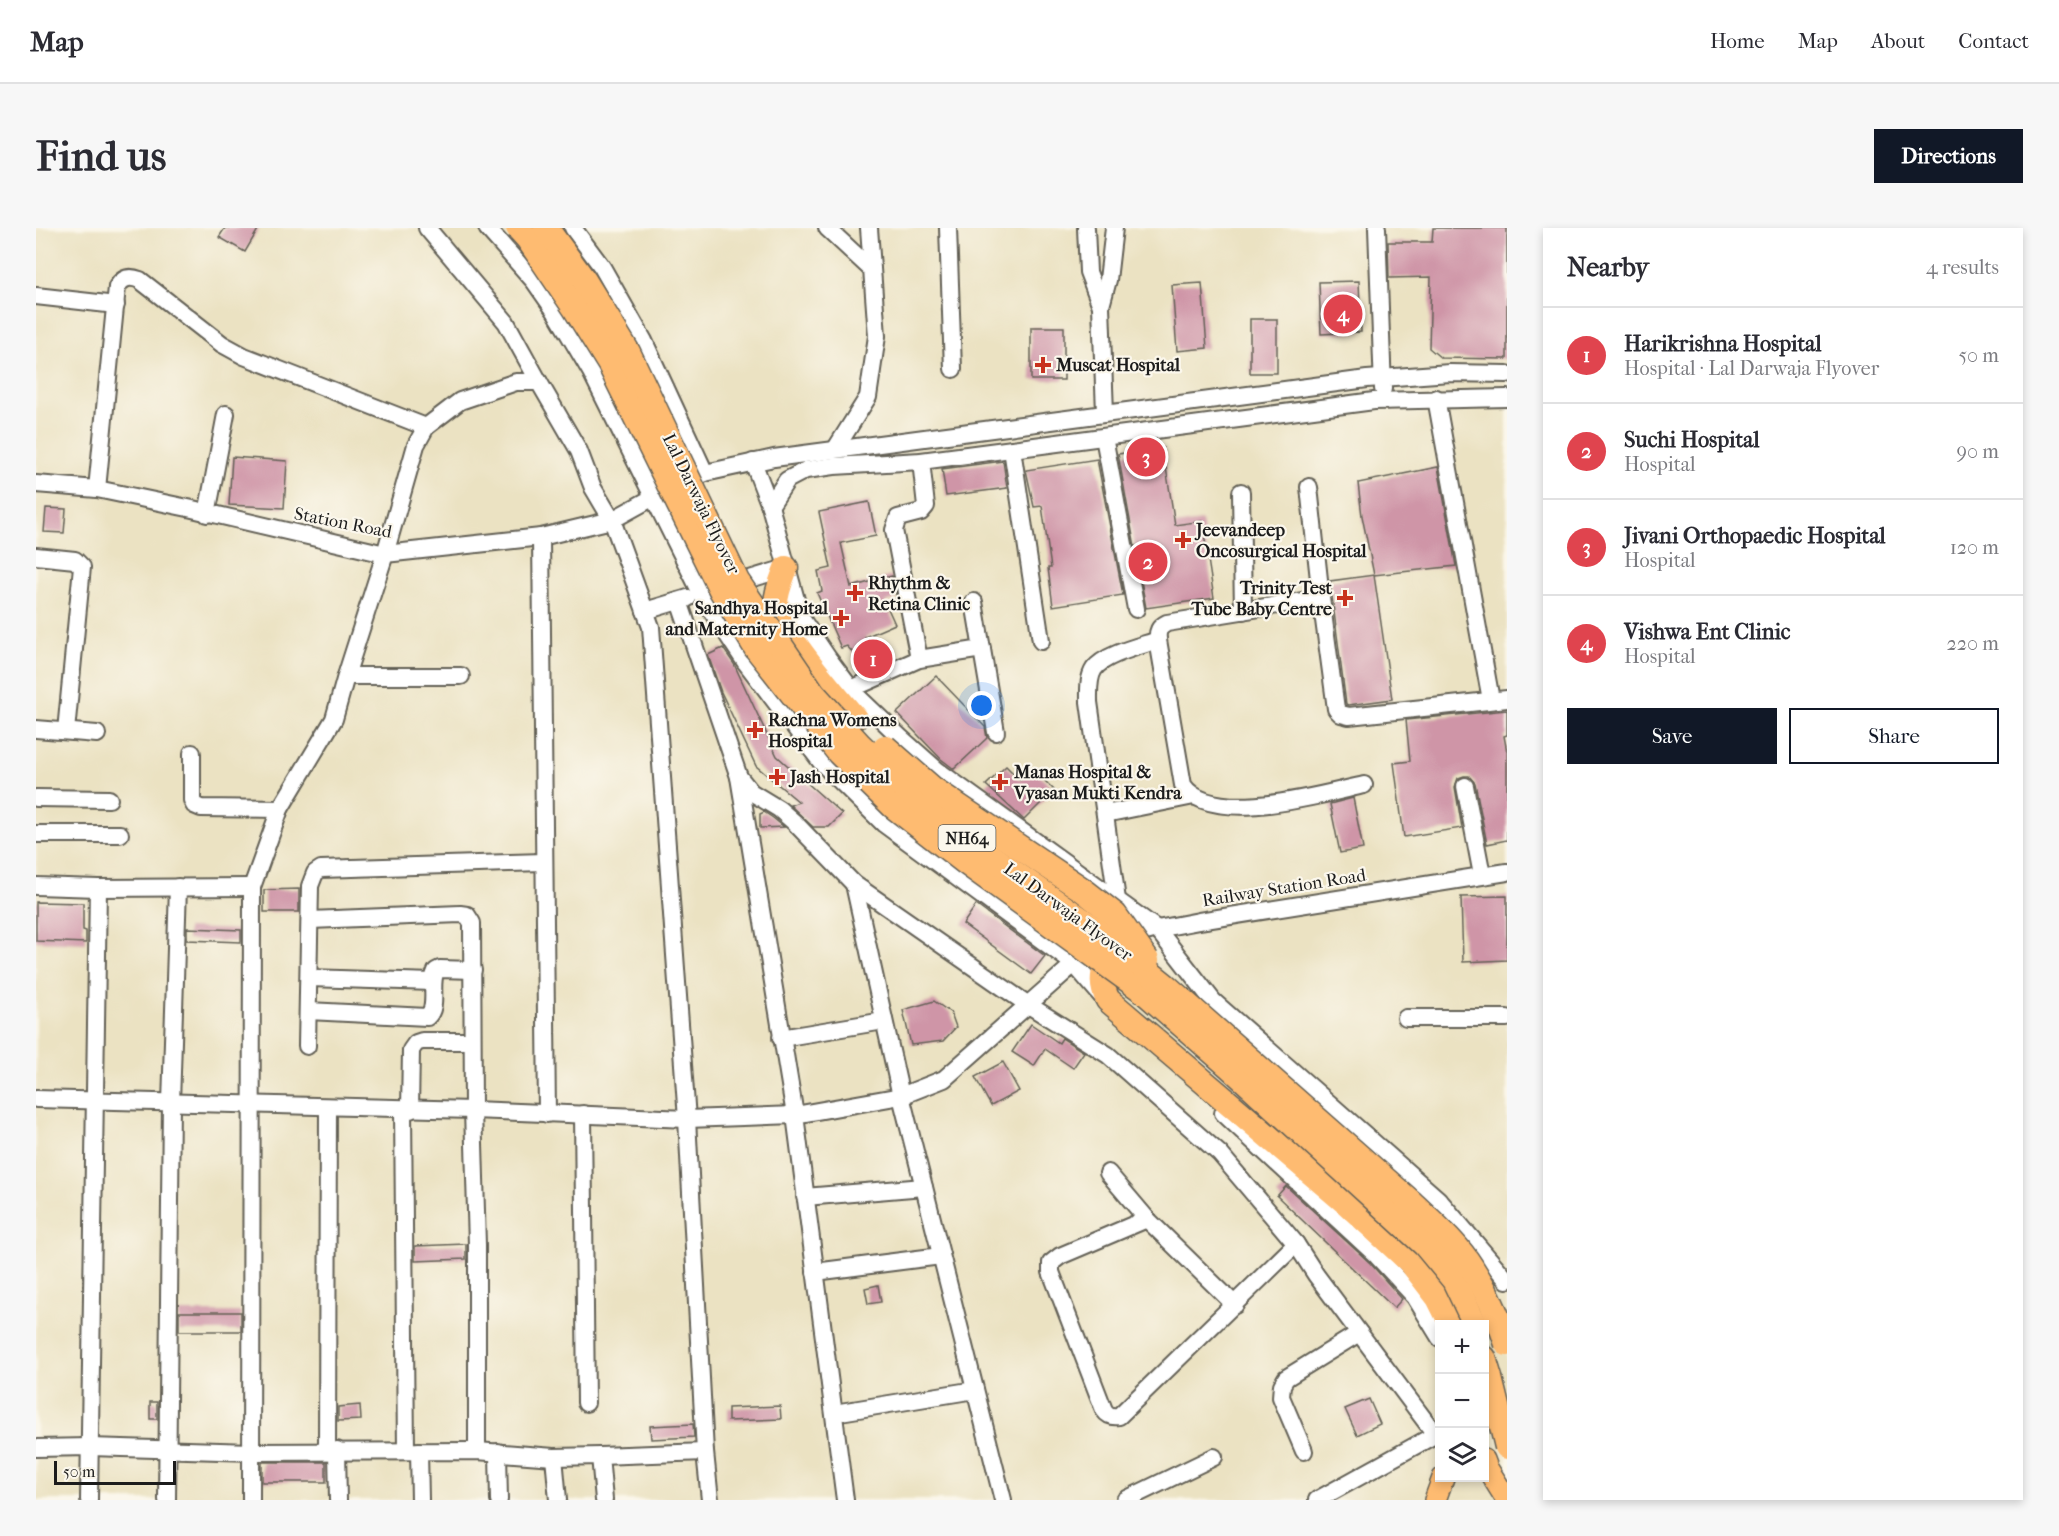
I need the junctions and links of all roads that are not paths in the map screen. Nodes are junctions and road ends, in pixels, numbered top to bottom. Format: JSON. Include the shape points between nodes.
{"nodes":[{"id":1,"x":427,"y":228,"type":"edge"},
{"id":2,"x":487,"y":228,"type":"edge"},
{"id":3,"x":518,"y":228,"type":"edge"},
{"id":4,"x":546,"y":228,"type":"edge"},
{"id":5,"x":573,"y":228,"type":"edge"},
{"id":6,"x":827,"y":228,"type":"edge"},
{"id":7,"x":869,"y":228,"type":"edge"},
{"id":8,"x":948,"y":228,"type":"edge"},
{"id":9,"x":1086,"y":228,"type":"edge"},
{"id":10,"x":1114,"y":228,"type":"edge"},
{"id":11,"x":1377,"y":228,"type":"edge"},
{"id":12,"x":590,"y":253,"type":"junction"},
{"id":13,"x":872,"y":270,"type":"junction"},
{"id":14,"x":542,"y":292,"type":"junction"},
{"id":15,"x":617,"y":293,"type":"junction"},
{"id":16,"x":36,"y":296,"type":"edge"},
{"id":17,"x":116,"y":305,"type":"junction"},
{"id":18,"x":1101,"y":306,"type":"junction"},
{"id":19,"x":560,"y":319,"type":"junction"},
{"id":20,"x":953,"y":369,"type":"dead end"},
{"id":21,"x":1507,"y":374,"type":"edge"},
{"id":22,"x":1383,"y":378,"type":"junction"},
{"id":23,"x":539,"y":382,"type":"junction"},
{"id":24,"x":1436,"y":398,"type":"junction"},
{"id":25,"x":1507,"y":398,"type":"edge"},
{"id":26,"x":1383,"y":400,"type":"junction"},
{"id":27,"x":1105,"y":413,"type":"junction"},
{"id":28,"x":226,"y":414,"type":"dead end"},
{"id":29,"x":426,"y":427,"type":"junction"},
{"id":30,"x":1104,"y":436,"type":"junction"},
{"id":31,"x":836,"y":448,"type":"junction"},
{"id":32,"x":1012,"y":449,"type":"junction"},
{"id":33,"x":921,"y":461,"type":"junction"},
{"id":34,"x":753,"y":462,"type":"junction"},
{"id":35,"x":705,"y":473,"type":"junction"},
{"id":36,"x":36,"y":484,"type":"edge"},
{"id":37,"x":1309,"y":487,"type":"dead end"},
{"id":38,"x":97,"y":489,"type":"junction"},
{"id":39,"x":1241,"y":492,"type":"dead end"},
{"id":40,"x":652,"y":498,"type":"junction"},
{"id":41,"x":770,"y":506,"type":"junction"},
{"id":42,"x":207,"y":514,"type":"junction"},
{"id":43,"x":612,"y":520,"type":"junction"},
{"id":44,"x":541,"y":537,"type":"junction"},
{"id":45,"x":386,"y":554,"type":"junction"},
{"id":46,"x":36,"y":556,"type":"edge"},
{"id":47,"x":786,"y":568,"type":"junction"},
{"id":48,"x":702,"y":594,"type":"junction"},
{"id":49,"x":1321,"y":598,"type":"junction"},
{"id":50,"x":679,"y":601,"type":"junction"},
{"id":51,"x":974,"y":602,"type":"dead end"},
{"id":52,"x":1136,"y":609,"type":"dead end"},
{"id":53,"x":645,"y":611,"type":"junction"},
{"id":54,"x":1243,"y":611,"type":"junction"},
{"id":55,"x":1158,"y":640,"type":"junction"},
{"id":56,"x":1041,"y":641,"type":"dead end"},
{"id":57,"x":982,"y":649,"type":"junction"},
{"id":58,"x":919,"y":659,"type":"junction"},
{"id":59,"x":346,"y":676,"type":"junction"},
{"id":60,"x":461,"y":676,"type":"dead end"},
{"id":61,"x":851,"y":688,"type":"junction"},
{"id":62,"x":1499,"y":700,"type":"edge"},
{"id":63,"x":36,"y":729,"type":"edge"},
{"id":64,"x":66,"y":731,"type":"junction"},
{"id":65,"x":996,"y":732,"type":"dead end"},
{"id":66,"x":97,"y":734,"type":"dead end"},
{"id":67,"x":192,"y":753,"type":"dead end"},
{"id":68,"x":739,"y":777,"type":"junction"},
{"id":69,"x":1364,"y":785,"type":"dead end"},
{"id":70,"x":1465,"y":786,"type":"dead end"},
{"id":71,"x":1194,"y":796,"type":"junction"},
{"id":72,"x":36,"y":798,"type":"edge"},
{"id":73,"x":109,"y":799,"type":"dead end"},
{"id":74,"x":280,"y":809,"type":"junction"},
{"id":75,"x":1105,"y":814,"type":"junction"},
{"id":76,"x":36,"y":834,"type":"edge"},
{"id":77,"x":120,"y":834,"type":"dead end"},
{"id":78,"x":544,"y":862,"type":"junction"},
{"id":79,"x":1507,"y":872,"type":"edge"},
{"id":80,"x":1482,"y":876,"type":"junction"},
{"id":81,"x":854,"y":884,"type":"junction"},
{"id":82,"x":36,"y":886,"type":"edge"},
{"id":83,"x":252,"y":886,"type":"junction"},
{"id":84,"x":178,"y":887,"type":"junction"},
{"id":85,"x":98,"y":888,"type":"junction"},
{"id":86,"x":1117,"y":900,"type":"junction"},
{"id":87,"x":310,"y":920,"type":"junction"},
{"id":88,"x":1157,"y":929,"type":"junction"},
{"id":89,"x":1127,"y":937,"type":"junction"},
{"id":90,"x":1074,"y":964,"type":"junction"},
{"id":91,"x":473,"y":970,"type":"junction"},
{"id":92,"x":309,"y":978,"type":"junction"},
{"id":93,"x":433,"y":982,"type":"junction"},
{"id":94,"x":1166,"y":985,"type":"junction"},
{"id":95,"x":1027,"y":1004,"type":"junction"},
{"id":96,"x":308,"y":1011,"type":"junction"},
{"id":97,"x":1406,"y":1018,"type":"dead end"},
{"id":98,"x":1507,"y":1018,"type":"edge"},
{"id":99,"x":884,"y":1021,"type":"junction"},
{"id":100,"x":781,"y":1038,"type":"junction"},
{"id":101,"x":472,"y":1041,"type":"junction"},
{"id":102,"x":307,"y":1046,"type":"dead end"},
{"id":103,"x":901,"y":1096,"type":"junction"},
{"id":104,"x":36,"y":1099,"type":"edge"},
{"id":105,"x":96,"y":1101,"type":"junction"},
{"id":106,"x":171,"y":1103,"type":"junction"},
{"id":107,"x":252,"y":1105,"type":"junction"},
{"id":108,"x":328,"y":1107,"type":"junction"},
{"id":109,"x":407,"y":1110,"type":"junction"},
{"id":110,"x":473,"y":1110,"type":"junction"},
{"id":111,"x":547,"y":1114,"type":"junction"},
{"id":112,"x":583,"y":1114,"type":"junction"},
{"id":113,"x":795,"y":1115,"type":"junction"},
{"id":114,"x":687,"y":1119,"type":"junction"},
{"id":115,"x":1108,"y":1173,"type":"dead end"},
{"id":116,"x":924,"y":1186,"type":"junction"},
{"id":117,"x":806,"y":1197,"type":"junction"},
{"id":118,"x":1147,"y":1219,"type":"junction"},
{"id":119,"x":1296,"y":1244,"type":"junction"},
{"id":120,"x":941,"y":1256,"type":"junction"},
{"id":121,"x":815,"y":1272,"type":"junction"},
{"id":122,"x":1507,"y":1280,"type":"edge"},
{"id":123,"x":1235,"y":1305,"type":"junction"},
{"id":124,"x":1449,"y":1320,"type":"edge"},
{"id":125,"x":1473,"y":1320,"type":"edge"},
{"id":126,"x":1435,"y":1330,"type":"edge"},
{"id":127,"x":1359,"y":1333,"type":"junction"},
{"id":128,"x":1507,"y":1344,"type":"edge"},
{"id":129,"x":1489,"y":1374,"type":"edge"},
{"id":130,"x":975,"y":1390,"type":"junction"},
{"id":131,"x":1507,"y":1392,"type":"edge"},
{"id":132,"x":586,"y":1403,"type":"dead end"},
{"id":133,"x":1489,"y":1404,"type":"edge"},
{"id":134,"x":834,"y":1413,"type":"junction"},
{"id":135,"x":1489,"y":1415,"type":"edge"},
{"id":136,"x":1435,"y":1430,"type":"edge"},
{"id":137,"x":1435,"y":1434,"type":"edge"},
{"id":138,"x":90,"y":1447,"type":"junction"},
{"id":139,"x":36,"y":1448,"type":"edge"},
{"id":140,"x":1507,"y":1449,"type":"edge"},
{"id":141,"x":168,"y":1450,"type":"junction"},
{"id":142,"x":332,"y":1450,"type":"junction"},
{"id":143,"x":413,"y":1451,"type":"junction"},
{"id":144,"x":477,"y":1451,"type":"junction"},
{"id":145,"x":1304,"y":1451,"type":"dead end"},
{"id":146,"x":252,"y":1452,"type":"junction"},
{"id":147,"x":498,"y":1452,"type":"junction"},
{"id":148,"x":705,"y":1452,"type":"junction"},
{"id":149,"x":600,"y":1456,"type":"junction"},
{"id":150,"x":555,"y":1457,"type":"junction"},
{"id":151,"x":1214,"y":1457,"type":"dead end"},
{"id":152,"x":1489,"y":1471,"type":"edge"},
{"id":153,"x":1442,"y":1482,"type":"edge"},
{"id":154,"x":89,"y":1500,"type":"edge"},
{"id":155,"x":167,"y":1500,"type":"edge"},
{"id":156,"x":251,"y":1500,"type":"edge"},
{"id":157,"x":338,"y":1500,"type":"edge"},
{"id":158,"x":420,"y":1500,"type":"edge"},
{"id":159,"x":500,"y":1500,"type":"edge"},
{"id":160,"x":558,"y":1500,"type":"edge"},
{"id":161,"x":604,"y":1500,"type":"edge"},
{"id":162,"x":710,"y":1500,"type":"edge"},
{"id":163,"x":845,"y":1500,"type":"edge"},
{"id":164,"x":1003,"y":1500,"type":"edge"},
{"id":165,"x":1125,"y":1500,"type":"edge"},
{"id":166,"x":1317,"y":1500,"type":"edge"},
{"id":167,"x":1435,"y":1500,"type":"edge"},
{"id":168,"x":1507,"y":1500,"type":"edge"}],
"edges":[{"from":1,"to":23,"type":"street","via":[[506,322]]},
{"from":2,"to":14,"type":"street"},
{"from":3,"to":125,"type":"highway","name":"Lal Darwaja Flyover","number":"NH64","bridge":true,"via":[[610,365],[721,590],[756,648],[839,753],[894,806],[1142,990],[1229,1066],[1425,1245],[1454,1280]]},
{"from":4,"to":94,"type":"highway","name":"Lal Darwaja Flyover","number":"NH64","bridge":true,"via":[[584,280],[628,352],[737,581],[813,693],[860,746],[911,794]]},
{"from":5,"to":12,"type":"street"},
{"from":6,"to":13,"type":"street"},
{"from":7,"to":13,"type":"street"},
{"from":8,"to":20,"type":"street"},
{"from":9,"to":18,"type":"street","via":[[1088,272]]},
{"from":10,"to":18,"type":"street"},
{"from":11,"to":22,"type":"street"},
{"from":12,"to":14,"type":"street","via":[[572,254],[560,262],[547,275]]},
{"from":12,"to":15,"type":"street"},
{"from":13,"to":31,"type":"street","via":[[877,336],[868,398]]},
{"from":14,"to":19,"type":"street"},
{"from":15,"to":19,"type":"street","via":[[609,311],[600,318]]},
{"from":15,"to":35,"type":"street","via":[[644,340]]},
{"from":16,"to":17,"type":"street"},
{"from":17,"to":29,"type":"street","via":[[117,287],[133,277],[244,356]]},
{"from":17,"to":38,"type":"street"},
{"from":18,"to":27,"type":"street"},
{"from":19,"to":40,"type":"street","via":[[591,372]]},
{"from":21,"to":22,"type":"street","name":"Station Road"},
{"from":22,"to":26,"type":"street"},
{"from":22,"to":27,"type":"street","name":"Station Road"},
{"from":23,"to":29,"type":"street","via":[[516,382],[460,401]]},
{"from":23,"to":43,"type":"street","via":[[579,451],[593,488]]},
{"from":24,"to":25,"type":"street"},
{"from":24,"to":26,"type":"street"},
{"from":24,"to":62,"type":"street"},
{"from":26,"to":30,"type":"street"},
{"from":27,"to":31,"type":"street","name":"Station Road"},
{"from":28,"to":42,"type":"street"},
{"from":29,"to":45,"type":"street","via":[[416,445]]},
{"from":30,"to":32,"type":"street"},
{"from":30,"to":52,"type":"street"},
{"from":31,"to":34,"type":"street","name":"Station Road"},
{"from":32,"to":33,"type":"street"},
{"from":32,"to":56,"type":"street"},
{"from":33,"to":41,"type":"street","via":[[806,470],[781,485]]},
{"from":33,"to":58,"type":"street","via":[[926,506],[921,512],[898,518],[894,530]]},
{"from":34,"to":35,"type":"street","name":"Station Road"},
{"from":34,"to":41,"type":"street"},
{"from":35,"to":40,"type":"street","name":"Station Road"},
{"from":36,"to":38,"type":"street","name":"Station Road"},
{"from":37,"to":49,"type":"street"},
{"from":38,"to":42,"type":"street","name":"Station Road"},
{"from":39,"to":54,"type":"street"},
{"from":40,"to":43,"type":"street","name":"Station Road"},
{"from":40,"to":48,"type":"street"},
{"from":41,"to":47,"type":"street"},
{"from":42,"to":45,"type":"street","name":"Station Road"},
{"from":43,"to":44,"type":"street","name":"Station Road"},
{"from":43,"to":53,"type":"street"},
{"from":44,"to":45,"type":"street","name":"Station Road"},
{"from":44,"to":78,"type":"street"},
{"from":45,"to":59,"type":"street"},
{"from":46,"to":64,"type":"street","via":[[75,560],[82,567]]},
{"from":47,"to":48,"type":"street"},
{"from":47,"to":61,"type":"street","via":[[801,618]]},
{"from":47,"to":94,"type":"highway","bridge":true,"via":[[776,604],[782,624],[855,718],[933,789],[1115,915]]},
{"from":48,"to":50,"type":"street"},
{"from":48,"to":90,"type":"street","via":[[746,663],[821,762],[884,824]]},
{"from":49,"to":54,"type":"street"},
{"from":49,"to":62,"type":"street","via":[[1336,708],[1341,714]]},
{"from":50,"to":53,"type":"street"},
{"from":50,"to":68,"type":"street"},
{"from":51,"to":57,"type":"street"},
{"from":53,"to":114,"type":"street","via":[[651,627]]},
{"from":54,"to":55,"type":"street","via":[[1167,623],[1157,632]]},
{"from":55,"to":71,"type":"street","via":[[1183,785]]},
{"from":55,"to":75,"type":"street","via":[[1106,659],[1094,670],[1089,684]]},
{"from":57,"to":58,"type":"street"},
{"from":57,"to":65,"type":"street"},
{"from":58,"to":61,"type":"street"},
{"from":59,"to":60,"type":"street"},
{"from":59,"to":74,"type":"street","via":[[334,719]]},
{"from":61,"to":86,"type":"street","via":[[937,770]]},
{"from":63,"to":64,"type":"street"},
{"from":64,"to":66,"type":"street"},
{"from":67,"to":74,"type":"street","via":[[194,805]]},
{"from":68,"to":81,"type":"street","via":[[751,792],[795,823]]},
{"from":68,"to":100,"type":"street"},
{"from":69,"to":71,"type":"street","via":[[1248,806],[1228,807]]},
{"from":70,"to":80,"type":"street"},
{"from":71,"to":75,"type":"street"},
{"from":72,"to":73,"type":"street"},
{"from":74,"to":83,"type":"street"},
{"from":75,"to":86,"type":"street"},
{"from":76,"to":77,"type":"street"},
{"from":78,"to":87,"type":"street","via":[[321,869],[310,886]]},
{"from":78,"to":111,"type":"street"},
{"from":79,"to":80,"type":"street","name":"Railway Station Road"},
{"from":80,"to":88,"type":"street","name":"Railway Station Road"},
{"from":81,"to":95,"type":"street"},
{"from":81,"to":99,"type":"street"},
{"from":82,"to":85,"type":"street"},
{"from":83,"to":84,"type":"street"},
{"from":83,"to":107,"type":"street"},
{"from":84,"to":85,"type":"street"},
{"from":84,"to":106,"type":"street"},
{"from":85,"to":105,"type":"street"},
{"from":86,"to":88,"type":"street"},
{"from":87,"to":91,"type":"street","via":[[467,915],[472,923]]},
{"from":87,"to":92,"type":"street"},
{"from":88,"to":89,"type":"street","name":"Railway Station Road"},
{"from":88,"to":122,"type":"street","via":[[1213,1001],[1438,1199]]},
{"from":89,"to":90,"type":"street","name":"Railway Station Road"},
{"from":89,"to":124,"type":"highway","via":[[1112,954],[1102,979],[1108,1000],[1411,1263],[1438,1298]]},
{"from":90,"to":95,"type":"street","name":"Railway Station Road"},
{"from":90,"to":126,"type":"street","via":[[1114,1011],[1377,1256],[1415,1298]]},
{"from":91,"to":93,"type":"street","via":[[440,969]]},
{"from":91,"to":101,"type":"street"},
{"from":92,"to":93,"type":"street"},
{"from":92,"to":96,"type":"street"},
{"from":93,"to":96,"type":"street","via":[[433,1009],[428,1017]]},
{"from":94,"to":128,"type":"highway","name":"Lal Darwaja Flyover","number":"NH64","bridge":true,"via":[[1447,1237],[1471,1266]]},
{"from":95,"to":103,"type":"street","name":"Railway Station Road","via":[[944,1079]]},
{"from":95,"to":119,"type":"street","via":[[1108,1055],[1212,1147]]},
{"from":96,"to":102,"type":"street"},
{"from":97,"to":98,"type":"street"},
{"from":99,"to":100,"type":"street"},
{"from":99,"to":103,"type":"street"},
{"from":100,"to":113,"type":"street"},
{"from":101,"to":109,"type":"street","via":[[416,1043],[411,1050]]},
{"from":101,"to":110,"type":"street"},
{"from":103,"to":113,"type":"street","name":"Railway Station Road"},
{"from":103,"to":116,"type":"street"},
{"from":104,"to":105,"type":"street","name":"Railway Station Road"},
{"from":105,"to":106,"type":"street","name":"Railway Station Road"},
{"from":105,"to":138,"type":"street"},
{"from":106,"to":107,"type":"street","name":"Railway Station Road"},
{"from":106,"to":141,"type":"street"},
{"from":107,"to":108,"type":"street","name":"Railway Station Road"},
{"from":107,"to":146,"type":"street"},
{"from":108,"to":109,"type":"street","name":"Railway Station Road"},
{"from":108,"to":142,"type":"street"},
{"from":109,"to":110,"type":"street","name":"Railway Station Road"},
{"from":109,"to":143,"type":"street"},
{"from":110,"to":111,"type":"street","name":"Railway Station Road"},
{"from":110,"to":144,"type":"street"},
{"from":111,"to":112,"type":"street","name":"Railway Station Road"},
{"from":112,"to":114,"type":"street","name":"Railway Station Road"},
{"from":112,"to":132,"type":"street"},
{"from":113,"to":114,"type":"street","name":"Railway Station Road"},
{"from":113,"to":117,"type":"street"},
{"from":114,"to":148,"type":"street"},
{"from":115,"to":118,"type":"street"},
{"from":116,"to":117,"type":"street"},
{"from":116,"to":120,"type":"street"},
{"from":117,"to":121,"type":"street"},
{"from":118,"to":123,"type":"street"},
{"from":118,"to":123,"type":"street","via":[[1051,1263],[1051,1272],[1108,1415],[1119,1416]]},
{"from":119,"to":123,"type":"street"},
{"from":119,"to":127,"type":"street"},
{"from":120,"to":121,"type":"street"},
{"from":120,"to":130,"type":"street"},
{"from":121,"to":134,"type":"street"},
{"from":127,"to":136,"type":"street"},
{"from":127,"to":145,"type":"street","via":[[1286,1378],[1282,1385],[1281,1397]]},
{"from":129,"to":140,"type":"highway","bridge":true},
{"from":130,"to":134,"type":"street"},
{"from":130,"to":164,"type":"street"},
{"from":131,"to":133,"type":"main road"},
{"from":134,"to":163,"type":"street"},
{"from":135,"to":140,"type":"highway","bridge":true},
{"from":137,"to":166,"type":"street"},
{"from":138,"to":139,"type":"street"},
{"from":138,"to":141,"type":"street"},
{"from":138,"to":154,"type":"street"},
{"from":141,"to":146,"type":"street"},
{"from":141,"to":155,"type":"street"},
{"from":142,"to":143,"type":"street"},
{"from":142,"to":146,"type":"street"},
{"from":142,"to":157,"type":"street"},
{"from":143,"to":144,"type":"street"},
{"from":143,"to":158,"type":"street"},
{"from":144,"to":147,"type":"street"},
{"from":146,"to":156,"type":"street"},
{"from":147,"to":150,"type":"street"},
{"from":147,"to":159,"type":"street"},
{"from":148,"to":149,"type":"street"},
{"from":148,"to":162,"type":"street"},
{"from":149,"to":150,"type":"street"},
{"from":149,"to":161,"type":"street"},
{"from":150,"to":160,"type":"street"},
{"from":151,"to":165,"type":"street"},
{"from":152,"to":168,"type":"main road"},
{"from":153,"to":167,"type":"main road"}]}
